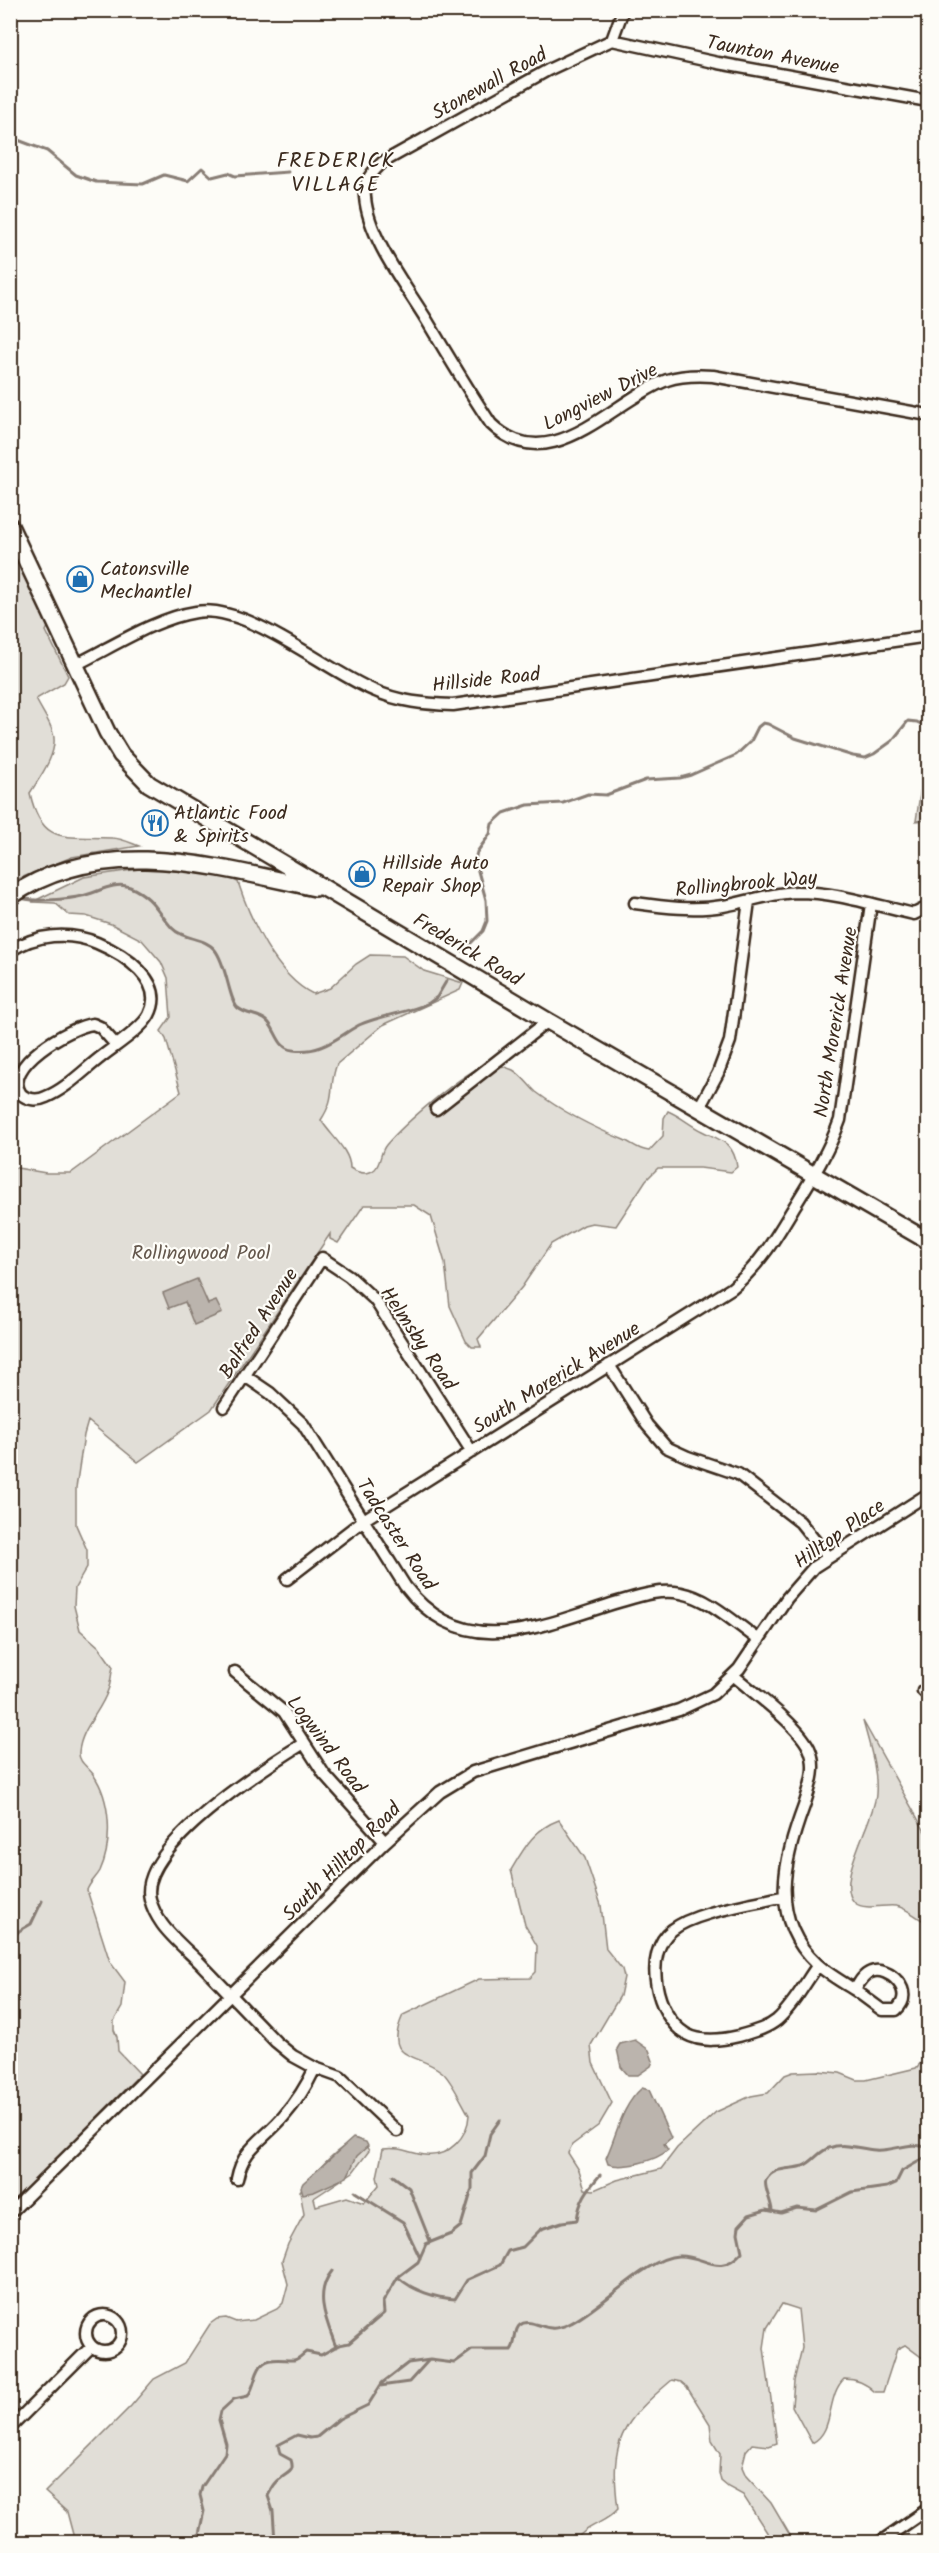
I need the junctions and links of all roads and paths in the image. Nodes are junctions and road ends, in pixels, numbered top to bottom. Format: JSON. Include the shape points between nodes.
{"nodes":[{"id":1,"x":623,"y":10,"type":"edge"},
{"id":2,"x":612,"y":40,"type":"junction"},
{"id":3,"x":928,"y":101,"type":"edge"},
{"id":4,"x":366,"y":184,"type":"joint"},
{"id":5,"x":928,"y":415,"type":"edge"},
{"id":6,"x":10,"y":526,"type":"edge"},
{"id":7,"x":928,"y":636,"type":"edge"},
{"id":8,"x":75,"y":664,"type":"junction"},
{"id":9,"x":329,"y":891,"type":"junction"},
{"id":10,"x":13,"y":895,"type":"edge"},
{"id":11,"x":749,"y":901,"type":"junction"},
{"id":12,"x":635,"y":903,"type":"dead end"},
{"id":13,"x":872,"y":904,"type":"junction"},
{"id":14,"x":928,"y":907,"type":"edge"},
{"id":15,"x":10,"y":951,"type":"edge"},
{"id":16,"x":548,"y":1021,"type":"junction"},
{"id":17,"x":116,"y":1045,"type":"junction"},
{"id":18,"x":699,"y":1108,"type":"junction"},
{"id":19,"x":436,"y":1109,"type":"dead end"},
{"id":20,"x":814,"y":1175,"type":"junction"},
{"id":21,"x":928,"y":1241,"type":"edge"},
{"id":22,"x":322,"y":1258,"type":"joint"},
{"id":23,"x":609,"y":1365,"type":"junction"},
{"id":24,"x":245,"y":1376,"type":"junction"},
{"id":25,"x":224,"y":1407,"type":"dead end"},
{"id":26,"x":472,"y":1452,"type":"junction"},
{"id":27,"x":928,"y":1494,"type":"edge"},
{"id":28,"x":365,"y":1519,"type":"junction"},
{"id":29,"x":828,"y":1557,"type":"junction"},
{"id":30,"x":286,"y":1579,"type":"dead end"},
{"id":31,"x":759,"y":1640,"type":"junction"},
{"id":32,"x":236,"y":1672,"type":"dead end"},
{"id":33,"x":733,"y":1675,"type":"junction"},
{"id":34,"x":304,"y":1743,"type":"junction"},
{"id":35,"x":385,"y":1842,"type":"junction"},
{"id":36,"x":785,"y":1896,"type":"junction"},
{"id":37,"x":818,"y":1965,"type":"junction"},
{"id":38,"x":855,"y":1990,"type":"junction"},
{"id":39,"x":230,"y":1995,"type":"junction"},
{"id":40,"x":315,"y":2068,"type":"junction"},
{"id":41,"x":397,"y":2132,"type":"dead end"},
{"id":42,"x":237,"y":2179,"type":"dead end"},
{"id":43,"x":10,"y":2213,"type":"edge"},
{"id":44,"x":91,"y":2347,"type":"dead end"},
{"id":45,"x":10,"y":2428,"type":"edge"},
{"id":46,"x":928,"y":2509,"type":"edge"},
{"id":47,"x":880,"y":2542,"type":"edge"}],
"edges":[{"from":1,"to":2,"type":"street"},
{"from":2,"to":3,"type":"street","name":"Taunton Avenue"},
{"from":2,"to":4,"type":"street","name":"Stonewall Road","via":[[548,70],[383,162]]},
{"from":4,"to":5,"type":"street","name":"Longview Drive","via":[[364,196],[369,213],[388,256],[486,417],[503,435],[515,441],[542,446],[558,441],[651,388],[694,375]]},
{"from":6,"to":8,"type":"main road","name":"Frederick Road"},
{"from":7,"to":8,"type":"street","name":"Hillside Road","via":[[453,705],[409,702],[371,690],[259,627],[213,611],[168,619]]},
{"from":8,"to":9,"type":"main road","name":"Frederick Road","via":[[121,755],[149,784]]},
{"from":9,"to":10,"type":"main road","via":[[229,868],[137,859],[60,873]]},
{"from":9,"to":16,"type":"main road","name":"Frederick Road"},
{"from":11,"to":12,"type":"street","name":"Rollingbrook Way","via":[[697,909]]},
{"from":11,"to":13,"type":"street","name":"Rollingbrook Way","via":[[770,895],[814,892]]},
{"from":11,"to":18,"type":"street","via":[[730,1041]]},
{"from":13,"to":14,"type":"street","name":"Rollingbrook Way","via":[[914,914]]},
{"from":13,"to":20,"type":"street","name":"North Morerick Avenue","via":[[840,1120]]},
{"from":15,"to":17,"type":"street","via":[[36,939],[74,936],[104,946],[132,963],[148,981],[152,1005],[141,1025]]},
{"from":16,"to":18,"type":"main road","name":"Frederick Road"},
{"from":16,"to":19,"type":"street"},
{"from":17,"to":17,"type":"street","via":[[45,1098],[27,1099],[14,1084],[19,1068],[34,1053],[75,1028],[93,1024]]},
{"from":18,"to":20,"type":"main road","name":"Frederick Road"},
{"from":20,"to":21,"type":"main road","name":"Frederick Road"},
{"from":20,"to":23,"type":"street","name":"South Morerick Avenue","via":[[766,1254],[746,1276]]},
{"from":22,"to":24,"type":"street","name":"Balfred Avenue"},
{"from":22,"to":26,"type":"street","name":"Helmsby Road","via":[[375,1300]]},
{"from":23,"to":26,"type":"street","name":"South Morerick Avenue"},
{"from":23,"to":29,"type":"street","via":[[647,1425],[666,1447],[745,1478],[800,1522]]},
{"from":24,"to":25,"type":"street","name":"Balfred Avenue"},
{"from":24,"to":28,"type":"street","name":"Tadcaster Road","via":[[303,1424]]},
{"from":26,"to":28,"type":"street","name":"South Morerick Avenue"},
{"from":27,"to":29,"type":"street","name":"Hilltop Place"},
{"from":28,"to":30,"type":"street","name":"South Morerick Avenue"},
{"from":28,"to":31,"type":"street","name":"Tadcaster Road","via":[[415,1599],[457,1627],[507,1633],[642,1595],[670,1591],[698,1599]]},
{"from":29,"to":31,"type":"street","name":"Hilltop Place","via":[[798,1583]]},
{"from":31,"to":33,"type":"street","name":"South Hilltop Road"},
{"from":32,"to":34,"type":"street","name":"Logwind Road","via":[[274,1702]]},
{"from":33,"to":35,"type":"street","name":"South Hilltop Road","via":[[713,1694],[679,1710],[473,1772],[440,1792]]},
{"from":33,"to":36,"type":"street","via":[[797,1732],[810,1749],[811,1785],[788,1852],[783,1879]]},
{"from":34,"to":35,"type":"street","name":"Logwind Road","via":[[339,1792]]},
{"from":34,"to":39,"type":"street","via":[[210,1809],[164,1856],[150,1882],[150,1897],[162,1924]]},
{"from":35,"to":39,"type":"street","name":"South Hilltop Road"},
{"from":36,"to":37,"type":"street","via":[[800,1941]]},
{"from":36,"to":37,"type":"street","via":[[694,1918],[670,1931],[656,1952],[654,1963],[668,2016],[686,2034],[700,2039],[727,2039],[757,2031],[777,2019]]},
{"from":37,"to":38,"type":"street"},
{"from":38,"to":38,"type":"street","via":[[864,1977],[876,1970],[897,1982],[905,1999],[896,2010],[882,2010]]},
{"from":39,"to":40,"type":"street","via":[[276,2042]]},
{"from":39,"to":43,"type":"street","name":"South Hilltop Road"},
{"from":40,"to":41,"type":"street","via":[[340,2077]]},
{"from":40,"to":42,"type":"street","via":[[283,2118],[244,2156]]},
{"from":44,"to":45,"type":"street"},
{"from":46,"to":47,"type":"street"}]}
